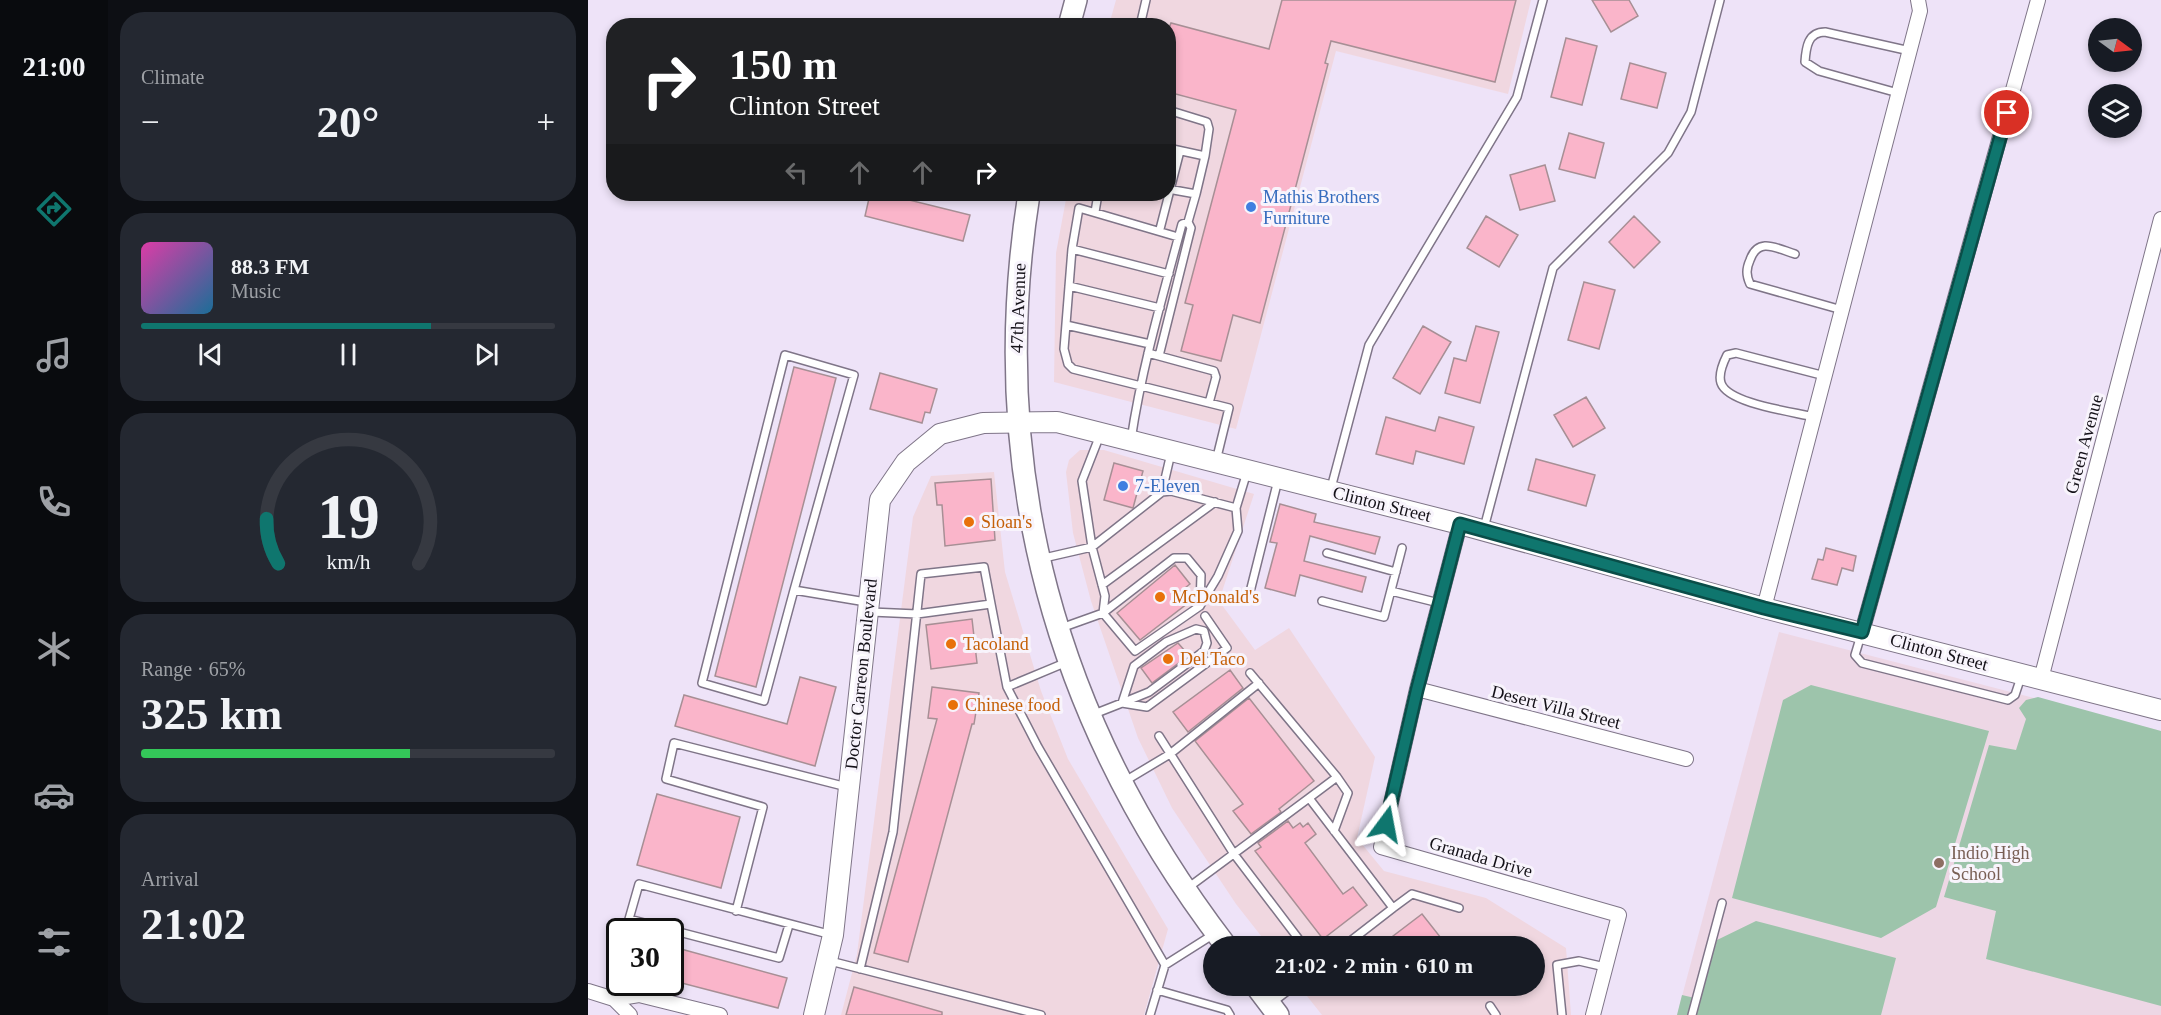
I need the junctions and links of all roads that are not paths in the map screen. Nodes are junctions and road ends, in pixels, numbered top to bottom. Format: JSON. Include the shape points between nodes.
{"nodes":[{"id":1,"x":1076,"y":0,"type":"edge"},
{"id":2,"x":1146,"y":0,"type":"edge"},
{"id":3,"x":1543,"y":0,"type":"edge"},
{"id":4,"x":1720,"y":0,"type":"edge"},
{"id":5,"x":1918,"y":0,"type":"edge"},
{"id":6,"x":2038,"y":0,"type":"edge"},
{"id":7,"x":1071,"y":18,"type":"edge"},
{"id":8,"x":1142,"y":18,"type":"edge"},
{"id":9,"x":1910,"y":51,"type":"junction"},
{"id":10,"x":1899,"y":93,"type":"junction"},
{"id":11,"x":1176,"y":112,"type":"edge"},
{"id":12,"x":1176,"y":150,"type":"edge"},
{"id":13,"x":1180,"y":151,"type":"junction"},
{"id":14,"x":1205,"y":156,"type":"junction"},
{"id":15,"x":1176,"y":165,"type":"edge"},
{"id":16,"x":1176,"y":190,"type":"edge"},
{"id":17,"x":1196,"y":194,"type":"junction"},
{"id":18,"x":1028,"y":201,"type":"edge"},
{"id":19,"x":1097,"y":201,"type":"edge"},
{"id":20,"x":1166,"y":201,"type":"edge"},
{"id":21,"x":1095,"y":212,"type":"junction"},
{"id":22,"x":2161,"y":219,"type":"edge"},
{"id":23,"x":1188,"y":222,"type":"junction"},
{"id":24,"x":1160,"y":229,"type":"junction"},
{"id":25,"x":1178,"y":237,"type":"junction"},
{"id":26,"x":1072,"y":249,"type":"junction"},
{"id":27,"x":1795,"y":254,"type":"dead end"},
{"id":28,"x":1169,"y":274,"type":"junction"},
{"id":29,"x":1069,"y":286,"type":"junction"},
{"id":30,"x":1160,"y":308,"type":"junction"},
{"id":31,"x":1842,"y":310,"type":"junction"},
{"id":32,"x":1066,"y":325,"type":"junction"},
{"id":33,"x":1150,"y":344,"type":"junction"},
{"id":34,"x":1148,"y":353,"type":"junction"},
{"id":35,"x":1159,"y":356,"type":"junction"},
{"id":36,"x":1825,"y":376,"type":"junction"},
{"id":37,"x":1139,"y":386,"type":"junction"},
{"id":38,"x":1209,"y":403,"type":"junction"},
{"id":39,"x":1814,"y":417,"type":"junction"},
{"id":40,"x":1019,"y":423,"type":"junction"},
{"id":41,"x":1101,"y":433,"type":"junction"},
{"id":42,"x":1131,"y":441,"type":"junction"},
{"id":43,"x":1172,"y":451,"type":"junction"},
{"id":44,"x":1215,"y":462,"type":"junction"},
{"id":45,"x":1248,"y":470,"type":"junction"},
{"id":46,"x":1278,"y":478,"type":"junction"},
{"id":47,"x":1330,"y":491,"type":"junction"},
{"id":48,"x":1162,"y":492,"type":"junction"},
{"id":49,"x":1215,"y":502,"type":"junction"},
{"id":50,"x":1236,"y":508,"type":"junction"},
{"id":51,"x":1460,"y":524,"type":"junction"},
{"id":52,"x":1483,"y":530,"type":"junction"},
{"id":53,"x":1092,"y":547,"type":"junction"},
{"id":54,"x":1402,"y":548,"type":"dead end"},
{"id":55,"x":1327,"y":553,"type":"dead end"},
{"id":56,"x":1039,"y":560,"type":"junction"},
{"id":57,"x":1396,"y":572,"type":"junction"},
{"id":58,"x":1102,"y":585,"type":"junction"},
{"id":59,"x":1251,"y":588,"type":"dead end"},
{"id":60,"x":794,"y":590,"type":"junction"},
{"id":61,"x":1391,"y":591,"type":"junction"},
{"id":62,"x":1322,"y":601,"type":"dead end"},
{"id":63,"x":1439,"y":603,"type":"junction"},
{"id":64,"x":991,"y":604,"type":"junction"},
{"id":65,"x":1200,"y":606,"type":"junction"},
{"id":66,"x":868,"y":607,"type":"junction"},
{"id":67,"x":1764,"y":608,"type":"junction"},
{"id":68,"x":1103,"y":613,"type":"junction"},
{"id":69,"x":917,"y":614,"type":"junction"},
{"id":70,"x":1205,"y":616,"type":"dead end"},
{"id":71,"x":1058,"y":629,"type":"junction"},
{"id":72,"x":1862,"y":632,"type":"junction"},
{"id":73,"x":1070,"y":661,"type":"junction"},
{"id":74,"x":1250,"y":673,"type":"dead end"},
{"id":75,"x":2022,"y":674,"type":"junction"},
{"id":76,"x":2041,"y":679,"type":"junction"},
{"id":77,"x":1259,"y":683,"type":"junction"},
{"id":78,"x":1007,"y":687,"type":"junction"},
{"id":79,"x":1417,"y":690,"type":"junction"},
{"id":80,"x":1122,"y":703,"type":"junction"},
{"id":81,"x":2161,"y":710,"type":"edge"},
{"id":82,"x":1089,"y":716,"type":"junction"},
{"id":83,"x":1159,"y":736,"type":"dead end"},
{"id":84,"x":1170,"y":754,"type":"junction"},
{"id":85,"x":1686,"y":759,"type":"dead end"},
{"id":86,"x":1337,"y":777,"type":"junction"},
{"id":87,"x":1120,"y":784,"type":"junction"},
{"id":88,"x":849,"y":788,"type":"junction"},
{"id":89,"x":1309,"y":798,"type":"junction"},
{"id":90,"x":1334,"y":831,"type":"junction"},
{"id":91,"x":1234,"y":854,"type":"junction"},
{"id":92,"x":1184,"y":890,"type":"junction"},
{"id":93,"x":1722,"y":903,"type":"dead end"},
{"id":94,"x":1393,"y":908,"type":"junction"},
{"id":95,"x":1459,"y":908,"type":"dead end"},
{"id":96,"x":736,"y":911,"type":"junction"},
{"id":97,"x":789,"y":925,"type":"junction"},
{"id":98,"x":833,"y":935,"type":"junction"},
{"id":99,"x":1218,"y":936,"type":"edge"},
{"id":100,"x":1296,"y":936,"type":"edge"},
{"id":101,"x":1357,"y":936,"type":"edge"},
{"id":102,"x":1203,"y":948,"type":"edge"},
{"id":103,"x":828,"y":960,"type":"junction"},
{"id":104,"x":1165,"y":965,"type":"junction"},
{"id":105,"x":1605,"y":967,"type":"junction"},
{"id":106,"x":861,"y":969,"type":"junction"},
{"id":107,"x":1156,"y":990,"type":"junction"},
{"id":108,"x":588,"y":991,"type":"edge"},
{"id":109,"x":1263,"y":996,"type":"edge"},
{"id":110,"x":1287,"y":996,"type":"edge"},
{"id":111,"x":614,"y":999,"type":"junction"},
{"id":112,"x":1490,"y":1006,"type":"dead end"},
{"id":113,"x":1275,"y":1012,"type":"edge"},
{"id":114,"x":630,"y":1015,"type":"edge"},
{"id":115,"x":720,"y":1015,"type":"edge"},
{"id":116,"x":814,"y":1015,"type":"edge"},
{"id":117,"x":1041,"y":1015,"type":"edge"},
{"id":118,"x":1150,"y":1015,"type":"edge"},
{"id":119,"x":1230,"y":1015,"type":"edge"},
{"id":120,"x":1496,"y":1015,"type":"edge"},
{"id":121,"x":1562,"y":1015,"type":"edge"},
{"id":122,"x":1593,"y":1015,"type":"edge"},
{"id":123,"x":1692,"y":1015,"type":"edge"}],
"edges":[{"from":1,"to":7,"type":"main road"},
{"from":2,"to":8,"type":"lane"},
{"from":3,"to":47,"type":"lane","via":[[1517,97],[1369,345]]},
{"from":4,"to":52,"type":"lane","via":[[1691,112],[1668,153],[1553,268]]},
{"from":5,"to":9,"type":"street","via":[[1920,11]]},
{"from":6,"to":72,"type":"street"},
{"from":9,"to":10,"type":"street"},
{"from":9,"to":10,"type":"lane","via":[[1825,32],[1817,32],[1806,48],[1805,62],[1819,71]]},
{"from":10,"to":31,"type":"street"},
{"from":11,"to":14,"type":"lane","via":[[1207,122]]},
{"from":12,"to":13,"type":"lane"},
{"from":13,"to":14,"type":"lane"},
{"from":13,"to":15,"type":"lane"},
{"from":14,"to":17,"type":"lane"},
{"from":16,"to":17,"type":"lane"},
{"from":17,"to":23,"type":"lane"},
{"from":18,"to":40,"type":"main road","name":"47th Avenue","via":[[1017,303]]},
{"from":19,"to":21,"type":"lane"},
{"from":20,"to":24,"type":"lane"},
{"from":21,"to":24,"type":"lane"},
{"from":21,"to":26,"type":"lane","via":[[1079,208]]},
{"from":22,"to":76,"type":"street","name":"Green Avenue"},
{"from":23,"to":25,"type":"lane","via":[[1182,224]]},
{"from":23,"to":35,"type":"lane","via":[[1191,228]]},
{"from":24,"to":25,"type":"lane"},
{"from":25,"to":28,"type":"lane"},
{"from":26,"to":28,"type":"lane"},
{"from":26,"to":29,"type":"lane"},
{"from":27,"to":31,"type":"lane","via":[[1773,247],[1754,249],[1746,269],[1750,284]]},
{"from":28,"to":30,"type":"lane"},
{"from":29,"to":30,"type":"lane"},
{"from":29,"to":32,"type":"lane"},
{"from":30,"to":33,"type":"lane"},
{"from":31,"to":36,"type":"street"},
{"from":32,"to":33,"type":"lane"},
{"from":32,"to":37,"type":"lane","via":[[1064,349],[1073,369]]},
{"from":33,"to":34,"type":"lane"},
{"from":34,"to":35,"type":"lane"},
{"from":34,"to":37,"type":"lane"},
{"from":35,"to":38,"type":"lane","via":[[1214,371]]},
{"from":36,"to":39,"type":"street"},
{"from":36,"to":39,"type":"lane","via":[[1736,353],[1727,355],[1721,367],[1721,383],[1728,392],[1751,403]]},
{"from":37,"to":38,"type":"lane"},
{"from":37,"to":42,"type":"lane"},
{"from":38,"to":44,"type":"lane","via":[[1229,408]]},
{"from":39,"to":67,"type":"street"},
{"from":40,"to":41,"type":"street","name":"Clinton Street","via":[[1057,422]]},
{"from":40,"to":56,"type":"main road","name":"47th Avenue","via":[[1028,508]]},
{"from":40,"to":66,"type":"street","name":"Doctor Carreon Boulevard","via":[[983,423],[940,434],[906,462],[880,500]]},
{"from":41,"to":42,"type":"street","name":"Clinton Street"},
{"from":41,"to":53,"type":"lane","via":[[1082,481]]},
{"from":42,"to":43,"type":"street","name":"Clinton Street"},
{"from":43,"to":44,"type":"street","name":"Clinton Street"},
{"from":43,"to":48,"type":"lane"},
{"from":44,"to":45,"type":"street","name":"Clinton Street"},
{"from":45,"to":46,"type":"street","name":"Clinton Street"},
{"from":45,"to":50,"type":"lane"},
{"from":46,"to":47,"type":"street","name":"Clinton Street"},
{"from":46,"to":59,"type":"lane"},
{"from":47,"to":51,"type":"street","name":"Clinton Street"},
{"from":48,"to":49,"type":"lane"},
{"from":48,"to":53,"type":"lane"},
{"from":49,"to":50,"type":"lane"},
{"from":49,"to":58,"type":"lane"},
{"from":50,"to":65,"type":"lane","via":[[1238,531]]},
{"from":51,"to":52,"type":"street","name":"Clinton Street"},
{"from":51,"to":63,"type":"street","name":"Granada Drive"},
{"from":52,"to":67,"type":"street","name":"Clinton Street"},
{"from":53,"to":56,"type":"lane"},
{"from":53,"to":58,"type":"lane"},
{"from":54,"to":57,"type":"lane"},
{"from":55,"to":57,"type":"lane"},
{"from":56,"to":71,"type":"main road","name":"47th Avenue"},
{"from":57,"to":61,"type":"lane"},
{"from":58,"to":68,"type":"lane"},
{"from":60,"to":60,"type":"lane","via":[[764,701],[702,683],[785,355],[854,375]]},
{"from":60,"to":66,"type":"lane"},
{"from":61,"to":62,"type":"lane","via":[[1384,617]]},
{"from":61,"to":63,"type":"lane"},
{"from":63,"to":79,"type":"street","name":"Granada Drive"},
{"from":64,"to":69,"type":"lane"},
{"from":64,"to":69,"type":"lane","via":[[984,567],[921,574]]},
{"from":64,"to":78,"type":"lane"},
{"from":65,"to":68,"type":"lane","via":[[1135,651]]},
{"from":65,"to":68,"type":"lane","via":[[1201,575],[1186,558],[1174,558]]},
{"from":66,"to":69,"type":"lane"},
{"from":66,"to":88,"type":"street","name":"Doctor Carreon Boulevard"},
{"from":67,"to":72,"type":"street","name":"Clinton Street"},
{"from":68,"to":71,"type":"lane"},
{"from":69,"to":106,"type":"lane","via":[[893,832]]},
{"from":70,"to":80,"type":"lane","via":[[1227,648],[1147,707]]},
{"from":71,"to":73,"type":"main road","name":"47th Avenue"},
{"from":72,"to":75,"type":"street","name":"Clinton Street"},
{"from":72,"to":75,"type":"lane","via":[[1856,655],[1862,663],[2008,700]]},
{"from":73,"to":78,"type":"lane"},
{"from":73,"to":82,"type":"main road","name":"47th Avenue"},
{"from":74,"to":77,"type":"lane"},
{"from":75,"to":76,"type":"street","name":"Clinton Street"},
{"from":76,"to":81,"type":"street","name":"Clinton Street"},
{"from":77,"to":84,"type":"lane"},
{"from":77,"to":86,"type":"lane"},
{"from":78,"to":104,"type":"lane"},
{"from":79,"to":85,"type":"street","name":"Desert Villa Street"},
{"from":79,"to":105,"type":"street","name":"Granada Drive","via":[[1381,847],[1619,915]]},
{"from":80,"to":80,"type":"lane","via":[[1149,692],[1204,651],[1208,643],[1204,631],[1183,632],[1134,666]]},
{"from":80,"to":82,"type":"lane"},
{"from":82,"to":87,"type":"main road","name":"47th Avenue"},
{"from":83,"to":84,"type":"lane"},
{"from":84,"to":87,"type":"lane"},
{"from":84,"to":91,"type":"lane"},
{"from":86,"to":89,"type":"lane"},
{"from":86,"to":90,"type":"lane","via":[[1348,793]]},
{"from":87,"to":92,"type":"main road","name":"47th Avenue"},
{"from":88,"to":96,"type":"lane","via":[[674,743],[666,779],[763,807]]},
{"from":88,"to":98,"type":"street","name":"Doctor Carreon Boulevard"},
{"from":89,"to":90,"type":"lane"},
{"from":89,"to":91,"type":"lane"},
{"from":90,"to":94,"type":"lane"},
{"from":91,"to":92,"type":"lane"},
{"from":91,"to":100,"type":"lane"},
{"from":92,"to":99,"type":"main road","name":"47th Avenue"},
{"from":93,"to":123,"type":"lane"},
{"from":94,"to":95,"type":"lane","via":[[1412,894]]},
{"from":94,"to":101,"type":"lane"},
{"from":96,"to":97,"type":"lane"},
{"from":96,"to":97,"type":"lane","via":[[639,885],[629,919],[779,958]]},
{"from":97,"to":98,"type":"lane"},
{"from":98,"to":103,"type":"street","name":"Doctor Carreon Boulevard"},
{"from":102,"to":104,"type":"lane"},
{"from":103,"to":106,"type":"lane"},
{"from":103,"to":116,"type":"street","name":"Doctor Carreon Boulevard"},
{"from":104,"to":107,"type":"lane"},
{"from":105,"to":121,"type":"lane","via":[[1579,962],[1557,965]]},
{"from":105,"to":122,"type":"street","name":"Granada Drive"},
{"from":106,"to":117,"type":"lane"},
{"from":107,"to":118,"type":"lane"},
{"from":107,"to":119,"type":"lane","via":[[1227,1010]]},
{"from":108,"to":111,"type":"street"},
{"from":109,"to":113,"type":"main road"},
{"from":110,"to":113,"type":"lane"},
{"from":111,"to":114,"type":"street"},
{"from":111,"to":115,"type":"street","via":[[639,995]]},
{"from":112,"to":120,"type":"lane"}]}
